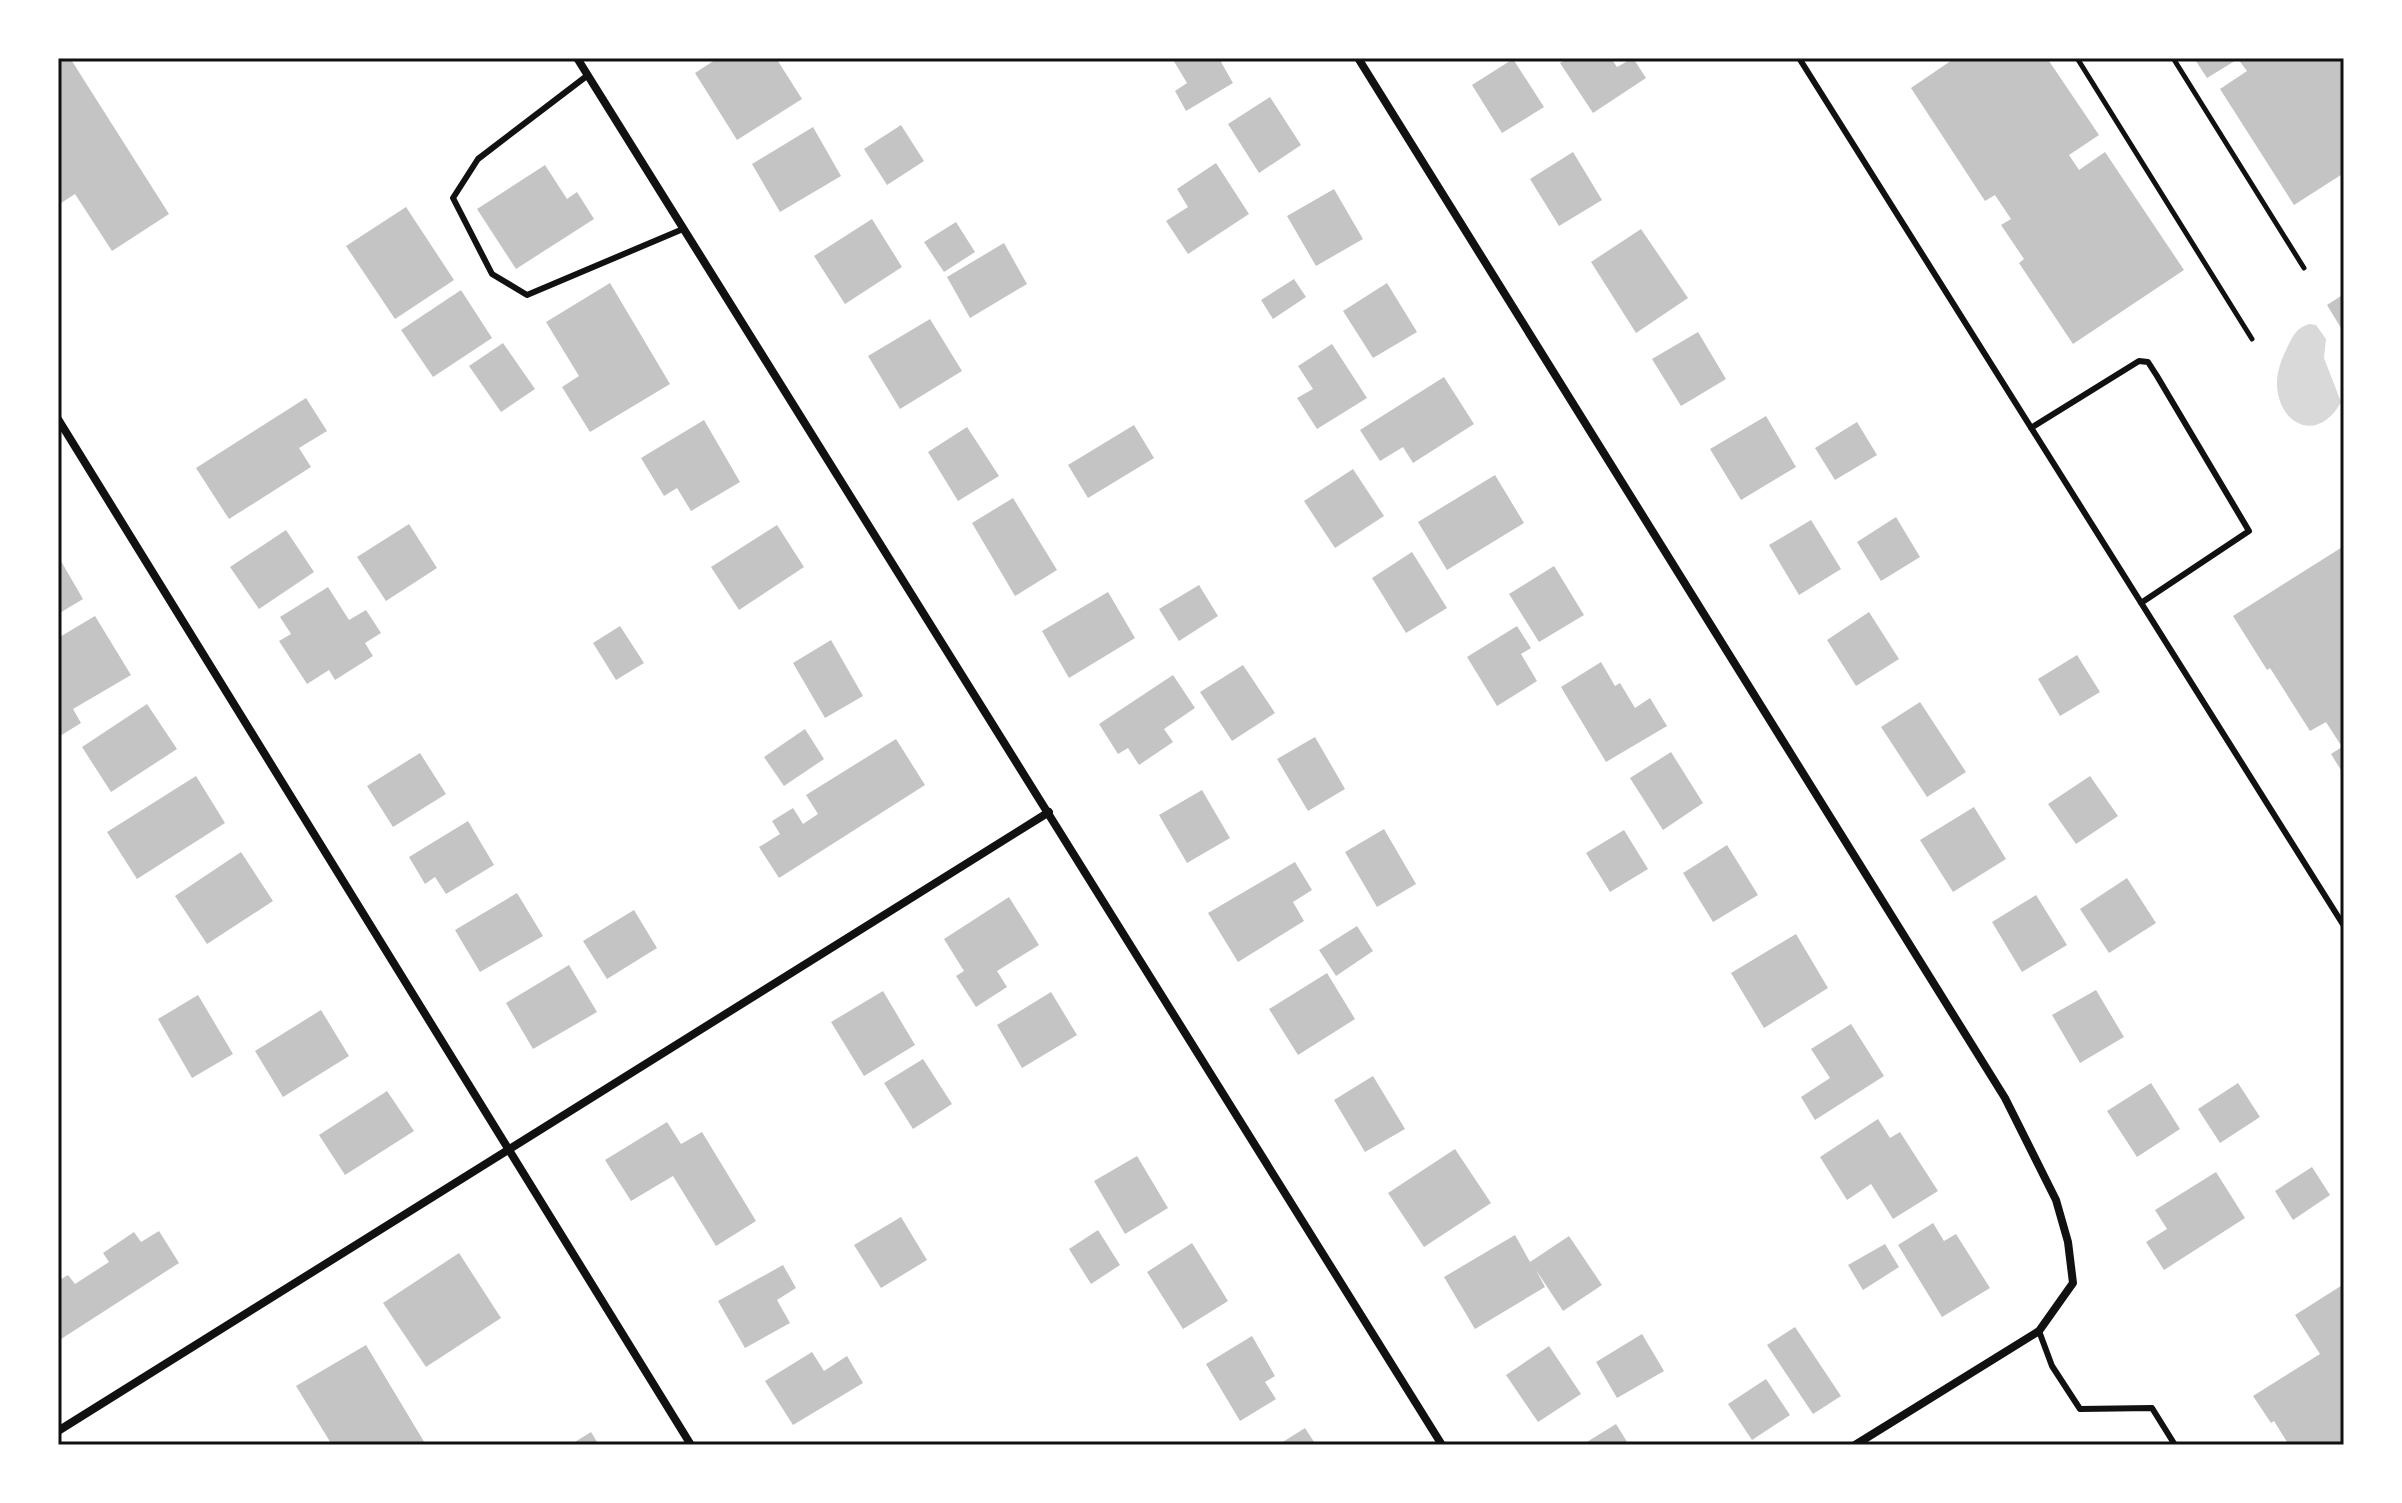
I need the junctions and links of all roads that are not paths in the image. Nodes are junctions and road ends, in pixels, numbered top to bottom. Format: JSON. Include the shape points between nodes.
{"nodes":[{"id":1,"x":1358,"y":58,"type":"edge"},
{"id":2,"x":1799,"y":58,"type":"edge"},
{"id":3,"x":581,"y":59,"type":"edge"},
{"id":4,"x":588,"y":75,"type":"junction"},
{"id":5,"x":683,"y":229,"type":"junction"},
{"id":6,"x":58,"y":419,"type":"edge"},
{"id":7,"x":2031,"y":428,"type":"junction"},
{"id":8,"x":2141,"y":603,"type":"junction"},
{"id":9,"x":1049,"y":812,"type":"junction"},
{"id":10,"x":2344,"y":926,"type":"edge"},
{"id":11,"x":509,"y":1149,"type":"junction"},
{"id":12,"x":2039,"y":1331,"type":"junction"},
{"id":13,"x":58,"y":1431,"type":"edge"},
{"id":14,"x":691,"y":1445,"type":"edge"},
{"id":15,"x":1442,"y":1445,"type":"edge"},
{"id":16,"x":1855,"y":1445,"type":"edge"},
{"id":17,"x":2175,"y":1445,"type":"edge"}],
"edges":[{"from":1,"to":12,"type":"street","via":[[2005,1098],[2056,1200],[2068,1242],[2073,1283]]},
{"from":2,"to":7,"type":"lane"},
{"from":3,"to":4,"type":"street"},
{"from":4,"to":5,"type":"street"},
{"from":4,"to":5,"type":"lane","via":[[478,159],[453,198],[492,274],[527,295]]},
{"from":5,"to":9,"type":"street"},
{"from":6,"to":11,"type":"street"},
{"from":7,"to":8,"type":"lane"},
{"from":7,"to":8,"type":"lane","via":[[2139,361],[2148,362],[2157,376],[2249,531]]},
{"from":8,"to":10,"type":"lane"},
{"from":9,"to":11,"type":"street"},
{"from":9,"to":15,"type":"street"},
{"from":11,"to":13,"type":"street"},
{"from":11,"to":14,"type":"street"},
{"from":12,"to":16,"type":"street"},
{"from":12,"to":17,"type":"lane","via":[[2052,1366],[2080,1409],[2152,1408]]}]}
